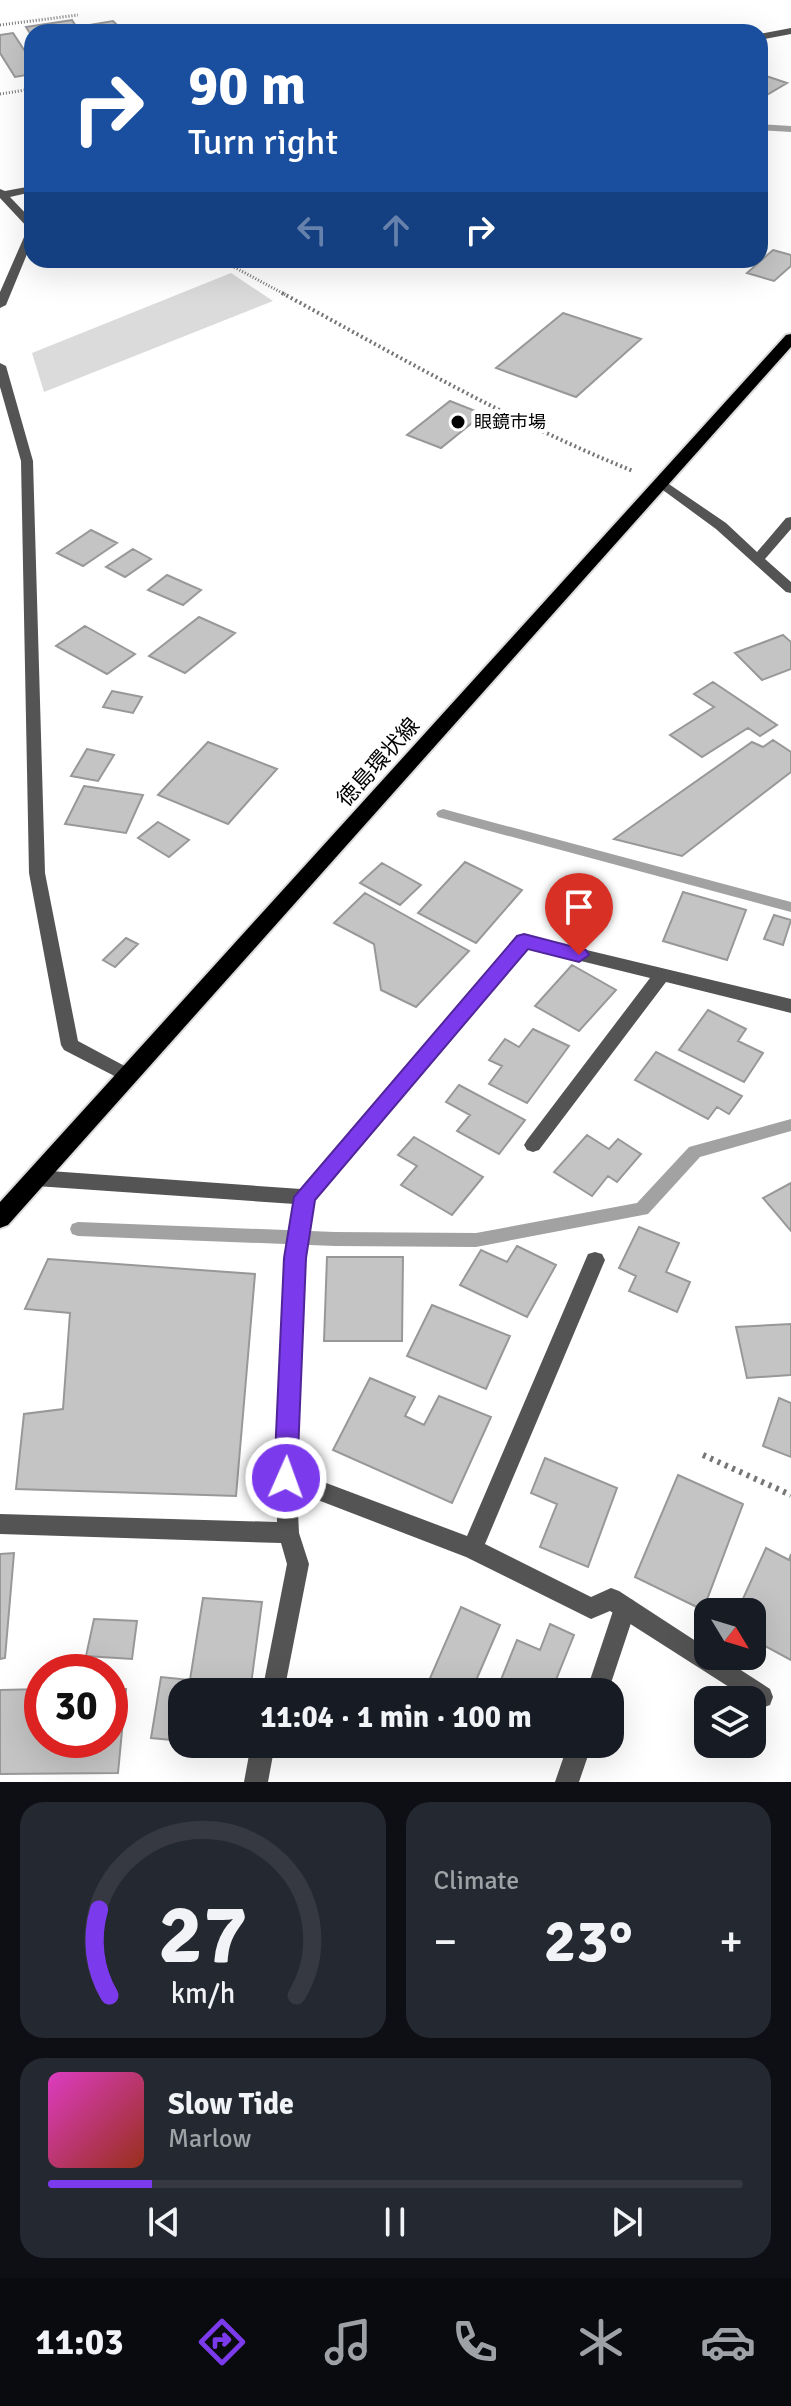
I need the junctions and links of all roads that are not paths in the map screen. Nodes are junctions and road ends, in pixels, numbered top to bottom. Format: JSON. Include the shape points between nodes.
{"nodes":[{"id":1,"x":791,"y":31,"type":"edge"},
{"id":2,"x":768,"y":35,"type":"edge"},
{"id":3,"x":24,"y":190,"type":"edge"},
{"id":4,"x":2,"y":194,"type":"edge"},
{"id":5,"x":24,"y":219,"type":"edge"},
{"id":6,"x":24,"y":247,"type":"edge"},
{"id":7,"x":0,"y":305,"type":"edge"},
{"id":8,"x":791,"y":338,"type":"edge"},
{"id":9,"x":0,"y":366,"type":"edge"},
{"id":10,"x":660,"y":482,"type":"junction"},
{"id":11,"x":791,"y":521,"type":"edge"},
{"id":12,"x":758,"y":559,"type":"junction"},
{"id":13,"x":791,"y":589,"type":"edge"},
{"id":14,"x":662,"y":975,"type":"junction"},
{"id":15,"x":791,"y":1006,"type":"edge"},
{"id":16,"x":128,"y":1076,"type":"junction"},
{"id":17,"x":533,"y":1145,"type":"dead end"},
{"id":18,"x":36,"y":1178,"type":"junction"},
{"id":19,"x":305,"y":1197,"type":"junction"},
{"id":20,"x":0,"y":1218,"type":"edge"},
{"id":21,"x":595,"y":1260,"type":"dead end"},
{"id":22,"x":286,"y":1478,"type":"junction"},
{"id":23,"x":0,"y":1524,"type":"edge"},
{"id":24,"x":288,"y":1533,"type":"junction"},
{"id":25,"x":472,"y":1549,"type":"junction"},
{"id":26,"x":625,"y":1608,"type":"junction"},
{"id":27,"x":276,"y":1678,"type":"edge"},
{"id":28,"x":602,"y":1678,"type":"edge"},
{"id":29,"x":745,"y":1686,"type":"edge"},
{"id":30,"x":260,"y":1758,"type":"edge"},
{"id":31,"x":575,"y":1758,"type":"edge"},
{"id":32,"x":256,"y":1782,"type":"edge"},
{"id":33,"x":567,"y":1782,"type":"edge"}],
"edges":[{"from":1,"to":2,"type":"street"},
{"from":3,"to":4,"type":"street"},
{"from":4,"to":5,"type":"street"},
{"from":6,"to":7,"type":"street"},
{"from":8,"to":10,"type":"main road","name":"徳島環状線"},
{"from":9,"to":16,"type":"street","via":[[27,461],[37,873],[70,1045]]},
{"from":10,"to":12,"type":"street"},
{"from":10,"to":16,"type":"main road","name":"徳島環状線"},
{"from":11,"to":12,"type":"street"},
{"from":12,"to":13,"type":"street"},
{"from":14,"to":15,"type":"street"},
{"from":14,"to":17,"type":"street"},
{"from":14,"to":19,"type":"street","via":[[524,941]]},
{"from":16,"to":18,"type":"main road","name":"徳島環状線"},
{"from":18,"to":19,"type":"street"},
{"from":18,"to":20,"type":"main road","name":"徳島環状線"},
{"from":19,"to":22,"type":"street","via":[[295,1258]]},
{"from":21,"to":25,"type":"street"},
{"from":22,"to":24,"type":"street"},
{"from":22,"to":25,"type":"street"},
{"from":23,"to":24,"type":"street"},
{"from":24,"to":27,"type":"street","via":[[298,1564]]},
{"from":25,"to":26,"type":"street","via":[[591,1608],[611,1599]]},
{"from":26,"to":28,"type":"street"},
{"from":26,"to":29,"type":"street"},
{"from":30,"to":32,"type":"street"},
{"from":31,"to":33,"type":"street"}]}
